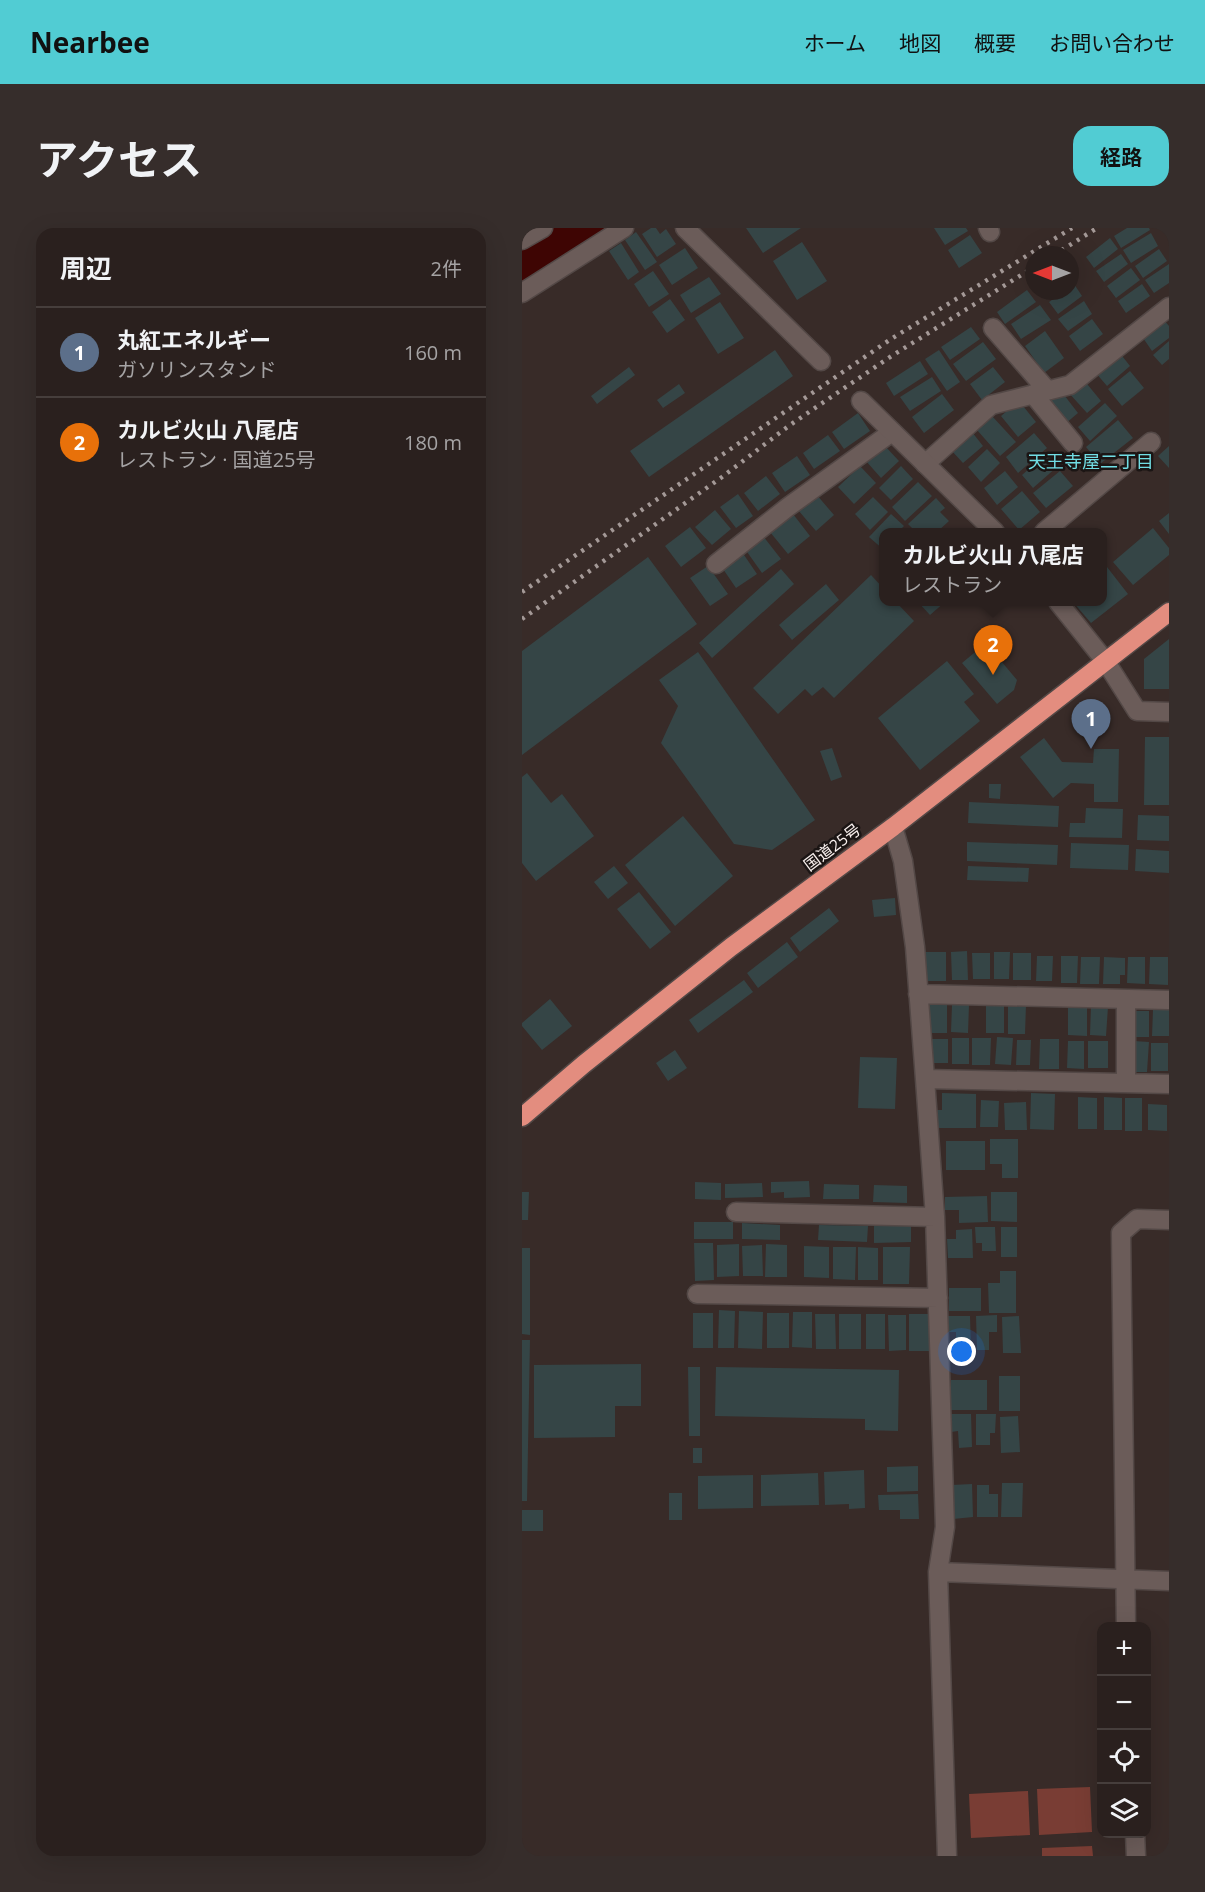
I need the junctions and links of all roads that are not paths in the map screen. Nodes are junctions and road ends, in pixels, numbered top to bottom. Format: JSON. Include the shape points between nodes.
{"nodes":[{"id":1,"x":543,"y":228,"type":"edge"},
{"id":2,"x":624,"y":228,"type":"edge"},
{"id":3,"x":685,"y":228,"type":"edge"},
{"id":4,"x":522,"y":240,"type":"edge"},
{"id":5,"x":522,"y":293,"type":"edge"},
{"id":6,"x":1169,"y":307,"type":"edge"},
{"id":7,"x":993,"y":328,"type":"dead end"},
{"id":8,"x":821,"y":362,"type":"dead end"},
{"id":9,"x":1040,"y":392,"type":"junction"},
{"id":10,"x":861,"y":401,"type":"dead end"},
{"id":11,"x":892,"y":432,"type":"junction"},
{"id":12,"x":1151,"y":442,"type":"dead end"},
{"id":13,"x":1072,"y":443,"type":"dead end"},
{"id":14,"x":925,"y":464,"type":"junction"},
{"id":15,"x":991,"y":528,"type":"edge"},
{"id":16,"x":1049,"y":528,"type":"edge"},
{"id":17,"x":716,"y":564,"type":"dead end"},
{"id":18,"x":1061,"y":606,"type":"edge"},
{"id":19,"x":1169,"y":612,"type":"edge"},
{"id":20,"x":1106,"y":662,"type":"junction"},
{"id":21,"x":1169,"y":712,"type":"edge"},
{"id":22,"x":893,"y":826,"type":"junction"},
{"id":23,"x":918,"y":994,"type":"junction"},
{"id":24,"x":1126,"y":999,"type":"junction"},
{"id":25,"x":1169,"y":1000,"type":"edge"},
{"id":26,"x":925,"y":1079,"type":"junction"},
{"id":27,"x":1126,"y":1083,"type":"junction"},
{"id":28,"x":1169,"y":1084,"type":"edge"},
{"id":29,"x":522,"y":1117,"type":"edge"},
{"id":30,"x":736,"y":1212,"type":"dead end"},
{"id":31,"x":935,"y":1216,"type":"junction"},
{"id":32,"x":1169,"y":1220,"type":"edge"},
{"id":33,"x":697,"y":1294,"type":"dead end"},
{"id":34,"x":938,"y":1298,"type":"junction"},
{"id":35,"x":938,"y":1572,"type":"junction"},
{"id":36,"x":1125,"y":1580,"type":"junction"},
{"id":37,"x":1169,"y":1581,"type":"edge"},
{"id":38,"x":1126,"y":1622,"type":"edge"},
{"id":39,"x":1135,"y":1838,"type":"edge"},
{"id":40,"x":947,"y":1856,"type":"edge"},
{"id":41,"x":1136,"y":1856,"type":"edge"}],
"edges":[{"from":1,"to":4,"type":"street"},
{"from":2,"to":5,"type":"street"},
{"from":3,"to":8,"type":"street"},
{"from":6,"to":9,"type":"street","via":[[1070,385]]},
{"from":7,"to":9,"type":"street"},
{"from":9,"to":13,"type":"street"},
{"from":9,"to":14,"type":"street","via":[[992,405]]},
{"from":10,"to":11,"type":"street"},
{"from":11,"to":14,"type":"street"},
{"from":11,"to":17,"type":"street"},
{"from":12,"to":16,"type":"street"},
{"from":14,"to":15,"type":"street"},
{"from":18,"to":20,"type":"street"},
{"from":19,"to":20,"type":"highway","name":"国道25号"},
{"from":20,"to":21,"type":"street","via":[[1137,711]]},
{"from":20,"to":22,"type":"highway","name":"国道25号"},
{"from":22,"to":23,"type":"street","via":[[903,861]]},
{"from":22,"to":29,"type":"highway","name":"国道25号","via":[[731,947]]},
{"from":23,"to":24,"type":"street"},
{"from":23,"to":26,"type":"street"},
{"from":24,"to":25,"type":"street"},
{"from":24,"to":27,"type":"street"},
{"from":26,"to":27,"type":"street"},
{"from":26,"to":31,"type":"street"},
{"from":27,"to":28,"type":"street"},
{"from":30,"to":31,"type":"street"},
{"from":31,"to":34,"type":"street"},
{"from":32,"to":36,"type":"street","via":[[1137,1219],[1121,1233]]},
{"from":33,"to":34,"type":"street"},
{"from":34,"to":35,"type":"street","via":[[945,1527]]},
{"from":35,"to":36,"type":"street"},
{"from":35,"to":40,"type":"street"},
{"from":36,"to":37,"type":"street"},
{"from":36,"to":38,"type":"street"},
{"from":39,"to":41,"type":"street"}]}
